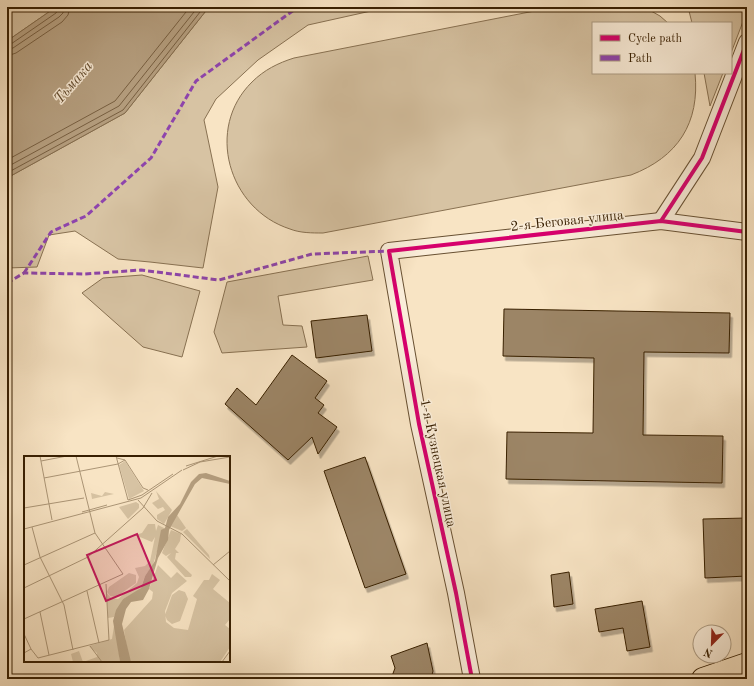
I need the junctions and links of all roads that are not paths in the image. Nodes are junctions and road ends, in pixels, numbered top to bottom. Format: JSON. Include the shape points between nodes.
{"nodes":[{"id":1,"x":747,"y":42,"type":"edge"},
{"id":2,"x":661,"y":221,"type":"junction"},
{"id":3,"x":747,"y":232,"type":"edge"},
{"id":4,"x":389,"y":251,"type":"joint"},
{"id":5,"x":747,"y":664,"type":"edge"},
{"id":6,"x":472,"y":679,"type":"edge"},
{"id":7,"x":703,"y":679,"type":"edge"}],
"edges":[{"from":1,"to":2,"type":"street","via":[[702,158]]},
{"from":2,"to":3,"type":"street","name":"2-я Беговая улица"},
{"from":2,"to":4,"type":"street","name":"2-я Беговая улица"},
{"from":4,"to":6,"type":"street","name":"1-я Кузнецкая улица","via":[[419,424]]},
{"from":5,"to":7,"type":"main road"}]}
